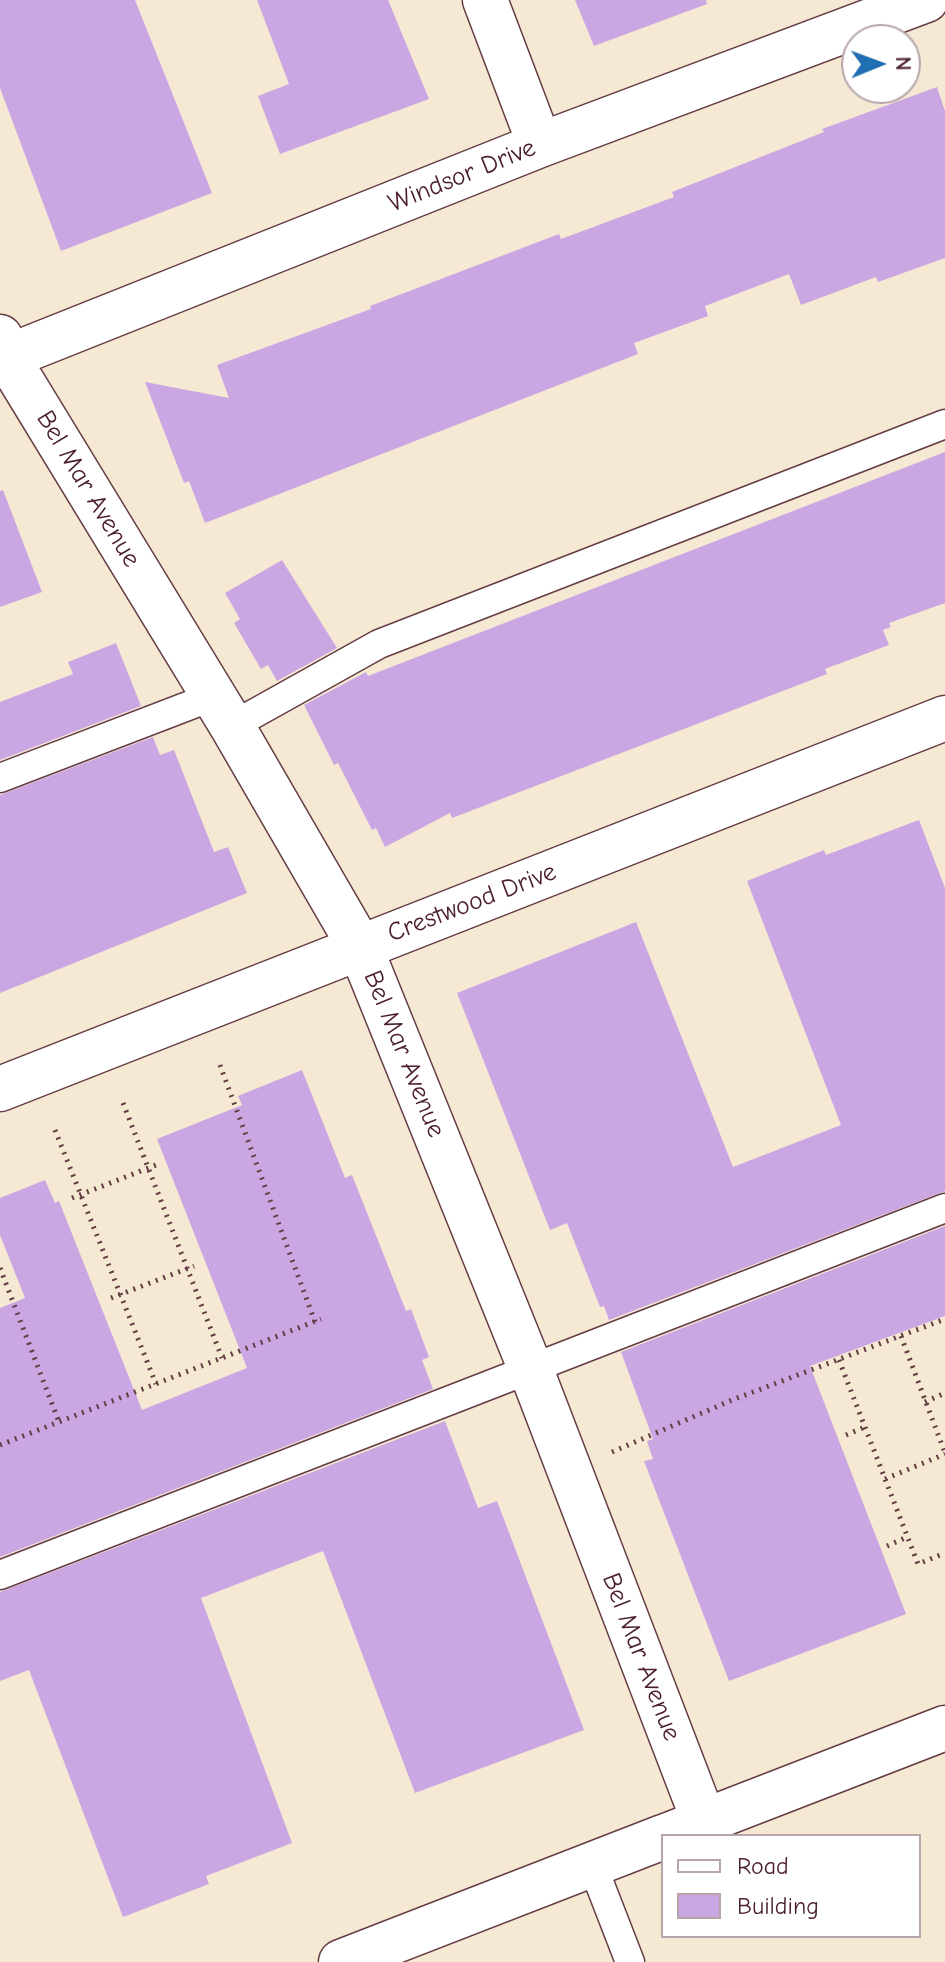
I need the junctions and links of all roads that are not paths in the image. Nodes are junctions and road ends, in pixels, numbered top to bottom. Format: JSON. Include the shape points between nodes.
{"nodes":[{"id":1,"x":485,"y":0,"type":"edge"},
{"id":2,"x":926,"y":0,"type":"edge"},
{"id":3,"x":540,"y":145,"type":"junction"},
{"id":4,"x":2,"y":351,"type":"edge"},
{"id":5,"x":945,"y":424,"type":"edge"},
{"id":6,"x":223,"y":711,"type":"junction"},
{"id":7,"x":945,"y":718,"type":"edge"},
{"id":8,"x":0,"y":778,"type":"edge"},
{"id":9,"x":360,"y":947,"type":"junction"},
{"id":10,"x":0,"y":1089,"type":"edge"},
{"id":11,"x":945,"y":1208,"type":"edge"},
{"id":12,"x":531,"y":1370,"type":"junction"},
{"id":13,"x":0,"y":1575,"type":"edge"},
{"id":14,"x":945,"y":1728,"type":"edge"},
{"id":15,"x":678,"y":1831,"type":"edge"},
{"id":16,"x":661,"y":1838,"type":"edge"},
{"id":17,"x":592,"y":1864,"type":"junction"},
{"id":18,"x":341,"y":1962,"type":"edge"},
{"id":19,"x":630,"y":1962,"type":"edge"}],
"edges":[{"from":1,"to":3,"type":"street"},
{"from":2,"to":3,"type":"street","name":"Windsor Drive"},
{"from":3,"to":4,"type":"street","name":"Windsor Drive"},
{"from":4,"to":6,"type":"street","name":"Bel Mar Avenue"},
{"from":5,"to":6,"type":"lane","via":[[379,644]]},
{"from":6,"to":8,"type":"lane"},
{"from":6,"to":9,"type":"street","name":"Bel Mar Avenue"},
{"from":7,"to":9,"type":"street","name":"Crestwood Drive"},
{"from":9,"to":10,"type":"street","name":"Crestwood Drive"},
{"from":9,"to":12,"type":"street","name":"Bel Mar Avenue"},
{"from":11,"to":12,"type":"lane"},
{"from":12,"to":13,"type":"lane"},
{"from":12,"to":15,"type":"street","name":"Bel Mar Avenue"},
{"from":14,"to":15,"type":"street"},
{"from":16,"to":17,"type":"street"},
{"from":17,"to":18,"type":"street"},
{"from":17,"to":19,"type":"lane"}]}
